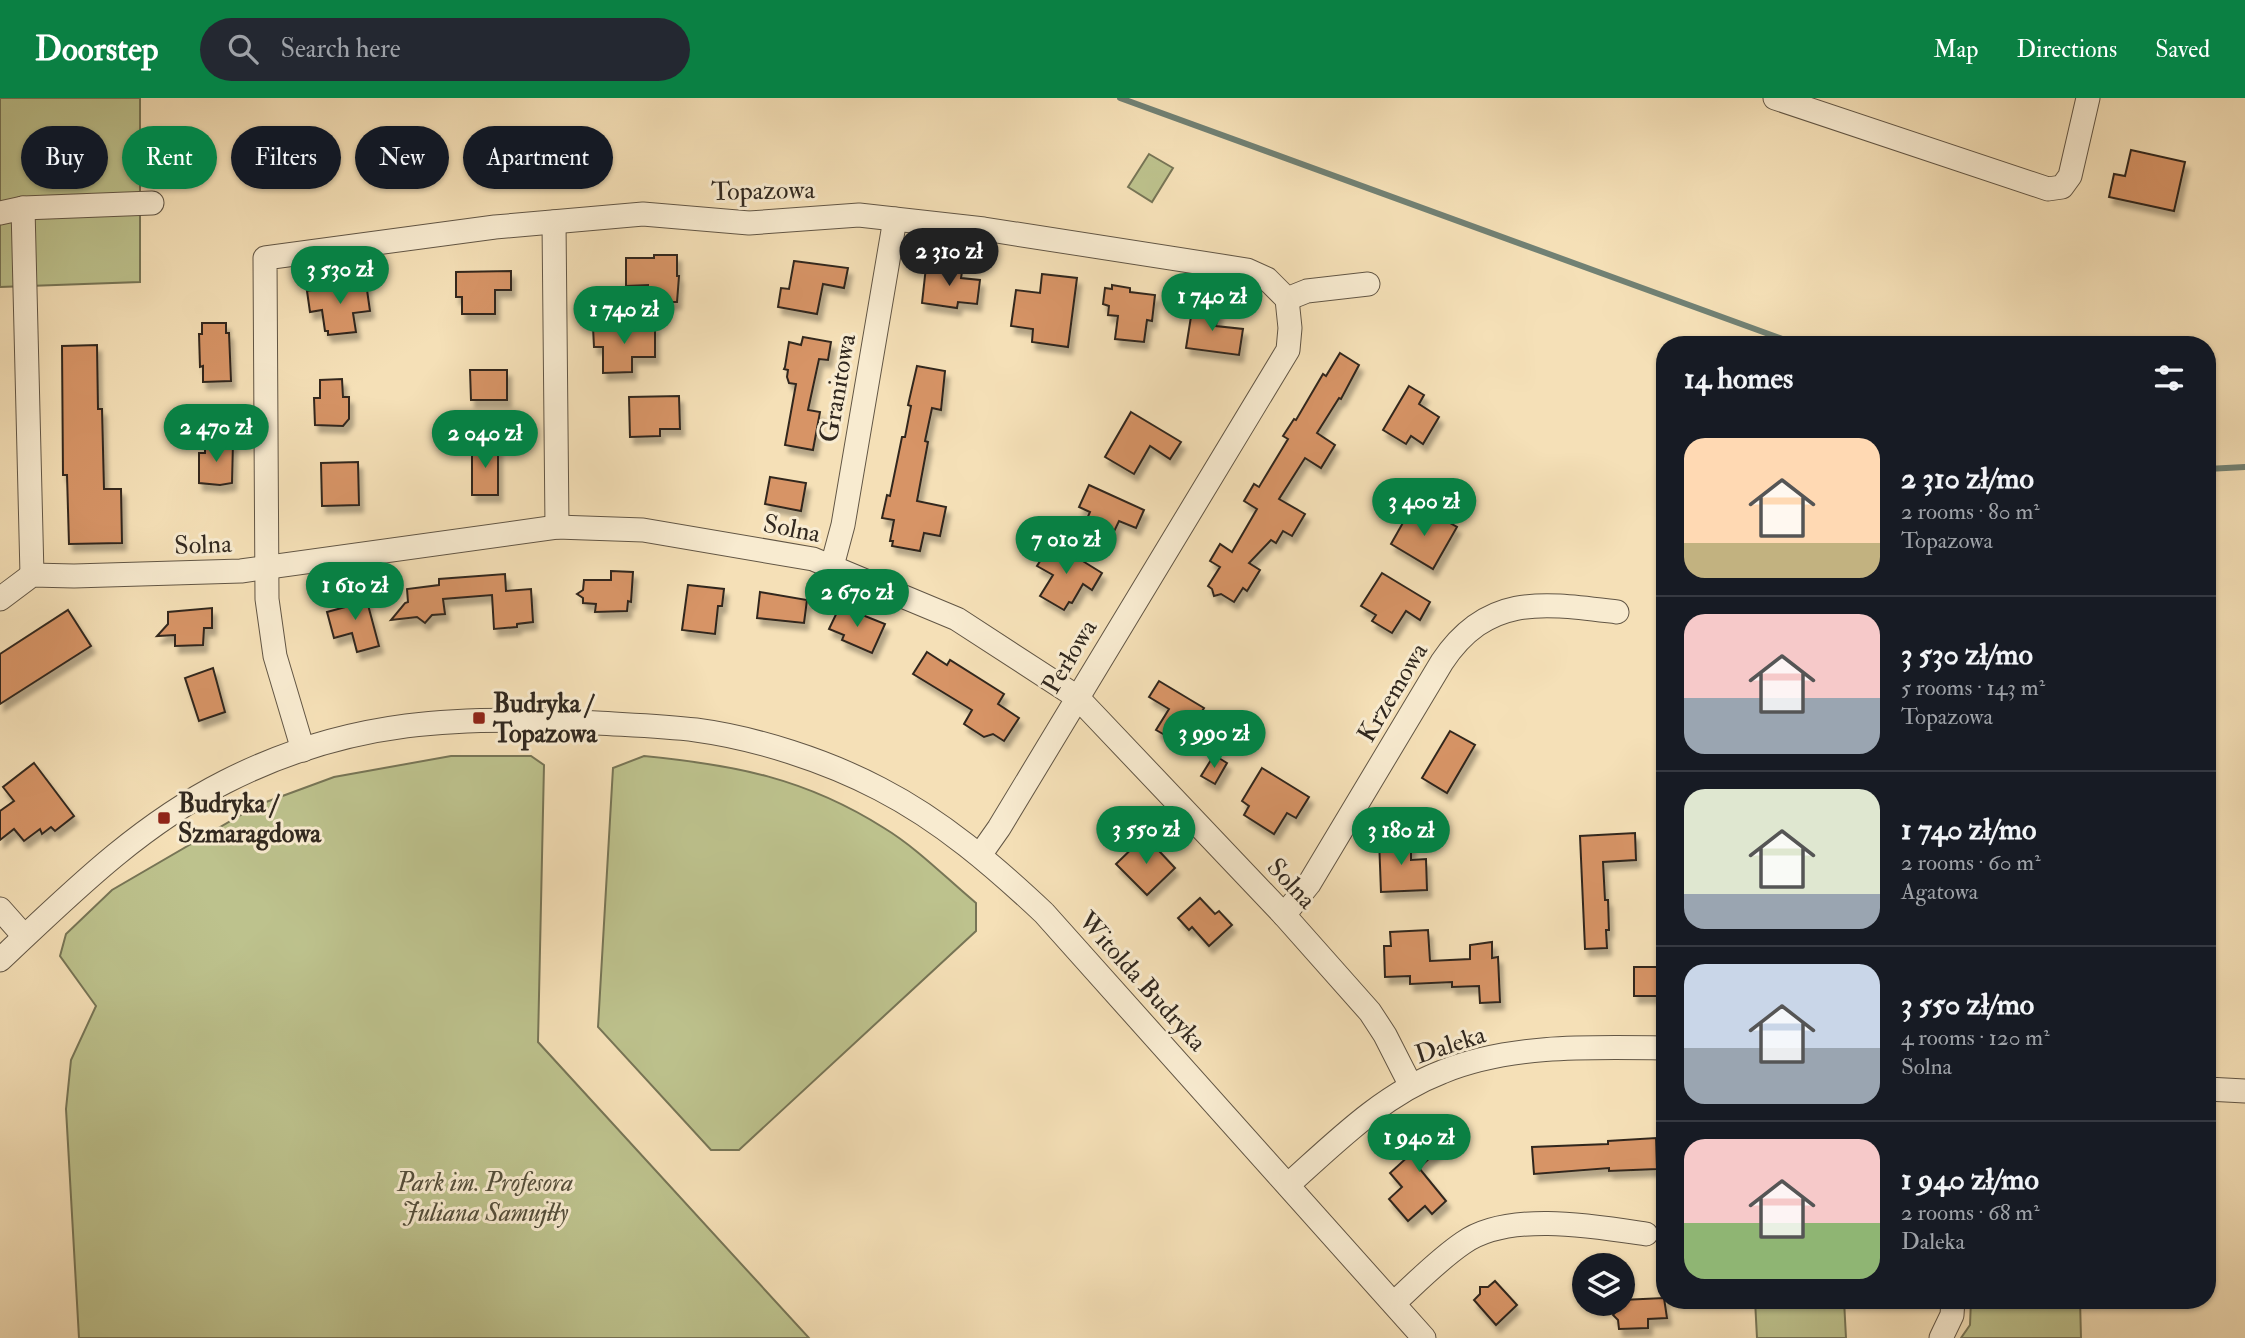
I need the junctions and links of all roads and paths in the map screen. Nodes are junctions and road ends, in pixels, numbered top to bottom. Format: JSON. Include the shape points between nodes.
{"nodes":[{"id":1,"x":1775,"y":98,"type":"edge"},
{"id":2,"x":2088,"y":98,"type":"edge"},
{"id":3,"x":152,"y":203,"type":"dead end"},
{"id":4,"x":23,"y":208,"type":"junction"},
{"id":5,"x":0,"y":213,"type":"edge"},
{"id":6,"x":895,"y":219,"type":"junction"},
{"id":7,"x":554,"y":222,"type":"junction"},
{"id":8,"x":1368,"y":284,"type":"dead end"},
{"id":9,"x":1287,"y":299,"type":"junction"},
{"id":10,"x":557,"y":527,"type":"junction"},
{"id":11,"x":832,"y":566,"type":"junction"},
{"id":12,"x":269,"y":567,"type":"junction"},
{"id":13,"x":32,"y":575,"type":"junction"},
{"id":14,"x":0,"y":599,"type":"edge"},
{"id":15,"x":1617,"y":612,"type":"dead end"},
{"id":16,"x":1077,"y":697,"type":"junction"},
{"id":17,"x":303,"y":750,"type":"junction"},
{"id":18,"x":980,"y":855,"type":"junction"},
{"id":19,"x":0,"y":909,"type":"edge"},
{"id":20,"x":1284,"y":915,"type":"junction"},
{"id":21,"x":24,"y":936,"type":"junction"},
{"id":22,"x":0,"y":960,"type":"edge"},
{"id":23,"x":1656,"y":1048,"type":"edge"},
{"id":24,"x":1411,"y":1086,"type":"junction"},
{"id":25,"x":2216,"y":1089,"type":"edge"},
{"id":26,"x":2245,"y":1091,"type":"edge"},
{"id":27,"x":1288,"y":1185,"type":"junction"},
{"id":28,"x":1646,"y":1234,"type":"dead end"},
{"id":29,"x":1394,"y":1303,"type":"junction"},
{"id":30,"x":1952,"y":1309,"type":"edge"},
{"id":31,"x":1424,"y":1338,"type":"edge"},
{"id":32,"x":1941,"y":1338,"type":"edge"}],
"edges":[{"from":1,"to":2,"type":"street","via":[[2048,189],[2062,187],[2070,176]]},
{"from":3,"to":4,"type":"street"},
{"from":4,"to":5,"type":"street"},
{"from":4,"to":13,"type":"street"},
{"from":6,"to":7,"type":"street","name":"Topazowa","via":[[859,215],[749,223],[643,214]]},
{"from":6,"to":9,"type":"street","name":"Topazowa","via":[[1247,270],[1267,279]]},
{"from":6,"to":11,"type":"street","name":"Granitowa"},
{"from":7,"to":10,"type":"street"},
{"from":7,"to":12,"type":"street","name":"Topazowa","via":[[265,258]]},
{"from":8,"to":9,"type":"street","via":[[1307,291]]},
{"from":9,"to":16,"type":"street","name":"Perłowa","via":[[1288,350]]},
{"from":10,"to":11,"type":"street","name":"Solna","via":[[643,530]]},
{"from":10,"to":12,"type":"street","name":"Solna"},
{"from":11,"to":16,"type":"street","name":"Solna","via":[[957,619]]},
{"from":12,"to":13,"type":"street","name":"Solna"},
{"from":12,"to":17,"type":"street","name":"Topazowa","via":[[267,599],[275,656]]},
{"from":13,"to":14,"type":"street"},
{"from":15,"to":20,"type":"street","name":"Krzemowa","via":[[1535,606],[1502,611],[1469,629],[1442,662],[1309,884]]},
{"from":16,"to":18,"type":"street","name":"Perłowa"},
{"from":16,"to":20,"type":"street","name":"Solna"},
{"from":17,"to":18,"type":"street","name":"Witolda Budryka","via":[[374,730],[479,718],[699,730],[774,748],[852,776],[910,807]]},
{"from":17,"to":21,"type":"street","name":"Witolda Budryka","via":[[225,782],[164,818],[107,861]]},
{"from":18,"to":27,"type":"street","name":"Witolda Budryka","via":[[1044,913]]},
{"from":19,"to":21,"type":"street"},
{"from":20,"to":24,"type":"street","name":"Solna","via":[[1370,1012]]},
{"from":21,"to":22,"type":"street","name":"Witolda Budryka"},
{"from":23,"to":24,"type":"street","name":"Daleka","via":[[1499,1056],[1441,1072]]},
{"from":24,"to":27,"type":"street","name":"Daleka","via":[[1366,1117]]},
{"from":25,"to":26,"type":"street"},
{"from":27,"to":29,"type":"street","name":"Witolda Budryka"},
{"from":28,"to":29,"type":"street","via":[[1581,1224],[1491,1229],[1464,1242]]},
{"from":29,"to":31,"type":"street","name":"Witolda Budryka"},
{"from":30,"to":32,"type":"street"}]}
